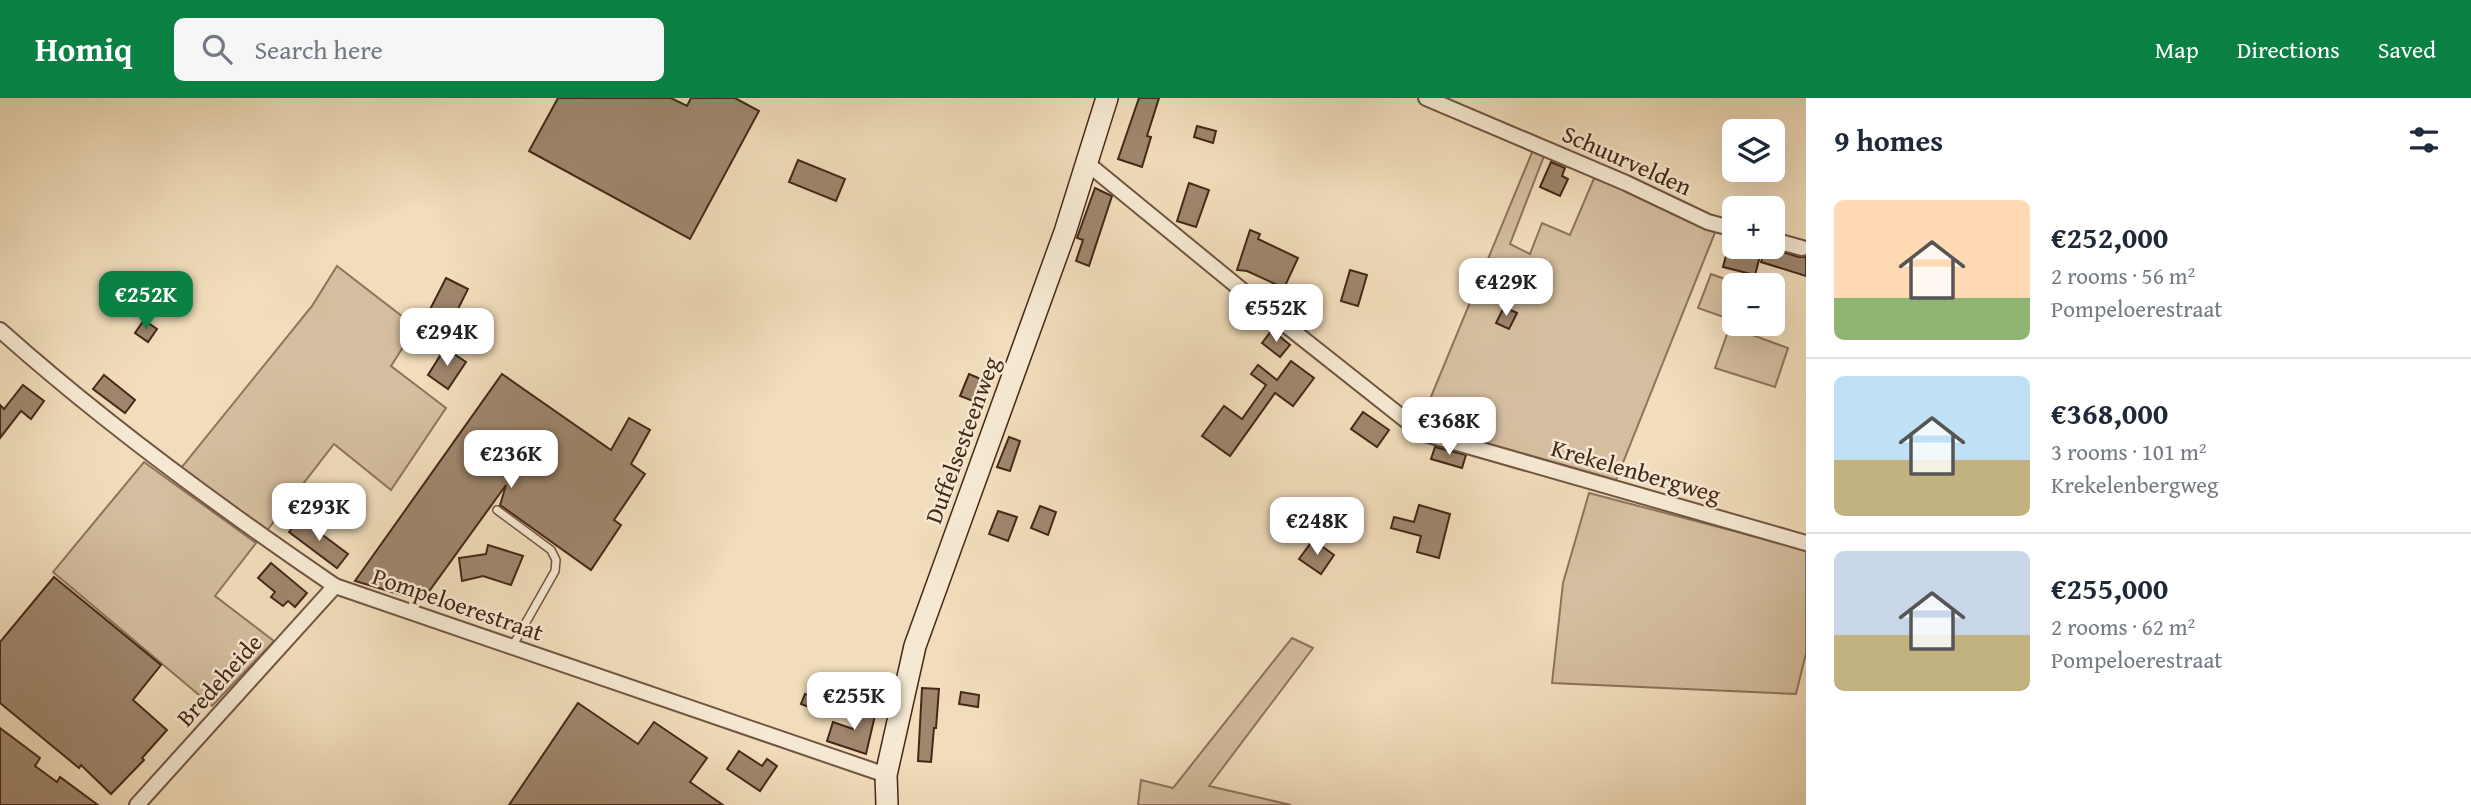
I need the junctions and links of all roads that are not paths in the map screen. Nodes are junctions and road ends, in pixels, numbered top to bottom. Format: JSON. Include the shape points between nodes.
{"nodes":[{"id":1,"x":1107,"y":98,"type":"edge"},
{"id":2,"x":1426,"y":98,"type":"edge"},
{"id":3,"x":1088,"y":164,"type":"junction"},
{"id":4,"x":1722,"y":226,"type":"edge"},
{"id":5,"x":1785,"y":243,"type":"edge"},
{"id":6,"x":1802,"y":248,"type":"dead end"},
{"id":7,"x":0,"y":330,"type":"edge"},
{"id":8,"x":497,"y":510,"type":"dead end"},
{"id":9,"x":1806,"y":543,"type":"edge"},
{"id":10,"x":335,"y":586,"type":"junction"},
{"id":11,"x":512,"y":647,"type":"junction"},
{"id":12,"x":886,"y":775,"type":"junction"},
{"id":13,"x":137,"y":805,"type":"edge"},
{"id":14,"x":887,"y":805,"type":"edge"}],
"edges":[{"from":1,"to":3,"type":"street","name":"Duffelsesteenweg"},
{"from":2,"to":4,"type":"street","name":"Schuurvelden"},
{"from":3,"to":9,"type":"street","name":"Krekelenbergweg","via":[[1422,433]]},
{"from":3,"to":12,"type":"street","name":"Duffelsesteenweg","via":[[915,646]]},
{"from":5,"to":6,"type":"street"},
{"from":7,"to":10,"type":"street","name":"Pompeloerestraat","via":[[59,383]]},
{"from":8,"to":11,"type":"lane","via":[[551,550],[556,560],[555,571]]},
{"from":10,"to":11,"type":"street","name":"Pompeloerestraat"},
{"from":10,"to":13,"type":"street","name":"Bredeheide"},
{"from":11,"to":12,"type":"street","name":"Pompeloerestraat"},
{"from":12,"to":14,"type":"street","name":"Duffelsesteenweg"}]}
